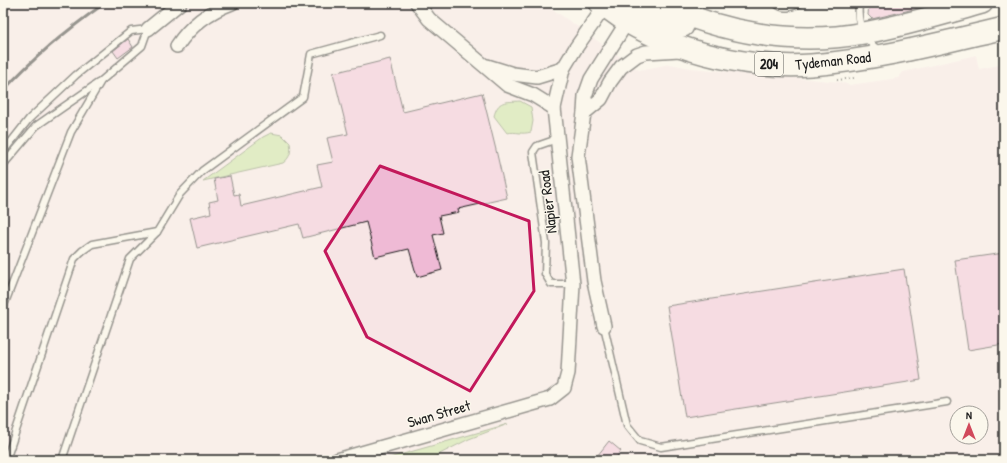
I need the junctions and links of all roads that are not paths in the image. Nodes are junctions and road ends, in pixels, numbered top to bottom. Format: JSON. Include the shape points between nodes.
{"nodes":[{"id":1,"x":180,"y":3,"type":"edge"},
{"id":2,"x":232,"y":3,"type":"edge"},
{"id":3,"x":417,"y":3,"type":"edge"},
{"id":4,"x":658,"y":3,"type":"edge"},
{"id":5,"x":776,"y":3,"type":"edge"},
{"id":6,"x":800,"y":3,"type":"edge"},
{"id":7,"x":859,"y":3,"type":"edge"},
{"id":8,"x":982,"y":3,"type":"edge"},
{"id":9,"x":604,"y":4,"type":"edge"},
{"id":10,"x":627,"y":12,"type":"edge"},
{"id":11,"x":1004,"y":28,"type":"edge"},
{"id":12,"x":148,"y":29,"type":"junction"},
{"id":13,"x":862,"y":33,"type":"junction"},
{"id":14,"x":380,"y":35,"type":"dead end"},
{"id":15,"x":762,"y":35,"type":"junction"},
{"id":16,"x":177,"y":46,"type":"dead end"},
{"id":17,"x":687,"y":49,"type":"junction"},
{"id":18,"x":888,"y":54,"type":"junction"},
{"id":19,"x":481,"y":65,"type":"junction"},
{"id":20,"x":563,"y":70,"type":"junction"},
{"id":21,"x":101,"y":81,"type":"junction"},
{"id":22,"x":554,"y":108,"type":"junction"},
{"id":23,"x":584,"y":113,"type":"junction"},
{"id":24,"x":556,"y":139,"type":"junction"},
{"id":25,"x":3,"y":152,"type":"edge"},
{"id":26,"x":3,"y":165,"type":"edge"},
{"id":27,"x":157,"y":232,"type":"junction"},
{"id":28,"x":594,"y":281,"type":"junction"},
{"id":29,"x":573,"y":284,"type":"junction"},
{"id":30,"x":3,"y":308,"type":"edge"},
{"id":31,"x":604,"y":326,"type":"joint"},
{"id":32,"x":550,"y":399,"type":"joint"},
{"id":33,"x":948,"y":402,"type":"dead end"},
{"id":34,"x":6,"y":460,"type":"edge"},
{"id":35,"x":62,"y":460,"type":"edge"},
{"id":36,"x":337,"y":460,"type":"edge"}],
"edges":[{"from":1,"to":12,"type":"street"},
{"from":2,"to":16,"type":"street","via":[[204,18]]},
{"from":3,"to":19,"type":"street","via":[[429,19]]},
{"from":4,"to":15,"type":"main road","name":"Tydeman Road","number":"204","via":[[704,21]]},
{"from":5,"to":6,"type":"lane","via":[[782,7],[791,7]]},
{"from":7,"to":13,"type":"lane"},
{"from":8,"to":13,"type":"main road","name":"Tydeman Road","number":"204"},
{"from":9,"to":10,"type":"main road","name":"Tydeman Road","number":"204"},
{"from":9,"to":20,"type":"street","name":"Napier Road"},
{"from":10,"to":15,"type":"main road","via":[[634,16],[642,14],[719,37]]},
{"from":10,"to":17,"type":"main road","name":"Tydeman Road","number":"204","via":[[645,31]]},
{"from":10,"to":23,"type":"street","via":[[591,80],[585,96]]},
{"from":11,"to":18,"type":"main road","name":"Tydeman Road","number":"204"},
{"from":12,"to":21,"type":"lane","via":[[142,46]]},
{"from":12,"to":25,"type":"lane","via":[[131,31],[76,75],[29,119]]},
{"from":13,"to":15,"type":"main road","name":"Tydeman Road","number":"204","via":[[822,38]]},
{"from":13,"to":18,"type":"lane","via":[[869,43]]},
{"from":14,"to":27,"type":"lane","via":[[311,54],[304,97],[202,171],[180,194]]},
{"from":17,"to":18,"type":"main road","name":"Tydeman Road","number":"204","via":[[735,60],[784,65],[810,65]]},
{"from":17,"to":23,"type":"street","via":[[637,55],[621,67],[601,99]]},
{"from":19,"to":20,"type":"street","via":[[512,74],[537,77]]},
{"from":19,"to":22,"type":"street","via":[[507,85],[533,95]]},
{"from":20,"to":22,"type":"street","name":"Napier Road"},
{"from":21,"to":26,"type":"lane","via":[[36,126]]},
{"from":21,"to":30,"type":"lane","via":[[71,132]]},
{"from":22,"to":24,"type":"street","name":"Napier Road"},
{"from":23,"to":28,"type":"street","via":[[578,156]]},
{"from":24,"to":29,"type":"street","name":"Napier Road"},
{"from":24,"to":29,"type":"lane","via":[[537,146],[533,152],[546,243],[545,274],[551,284]]},
{"from":27,"to":34,"type":"lane","via":[[92,244],[74,259]]},
{"from":27,"to":35,"type":"lane","via":[[130,259]]},
{"from":28,"to":29,"type":"street"},
{"from":28,"to":31,"type":"street"},
{"from":29,"to":32,"type":"street","name":"Napier Road","via":[[568,373],[564,388]]},
{"from":31,"to":33,"type":"lane","via":[[627,425],[640,441],[661,447]]},
{"from":32,"to":36,"type":"street","name":"Swan Street"}]}
